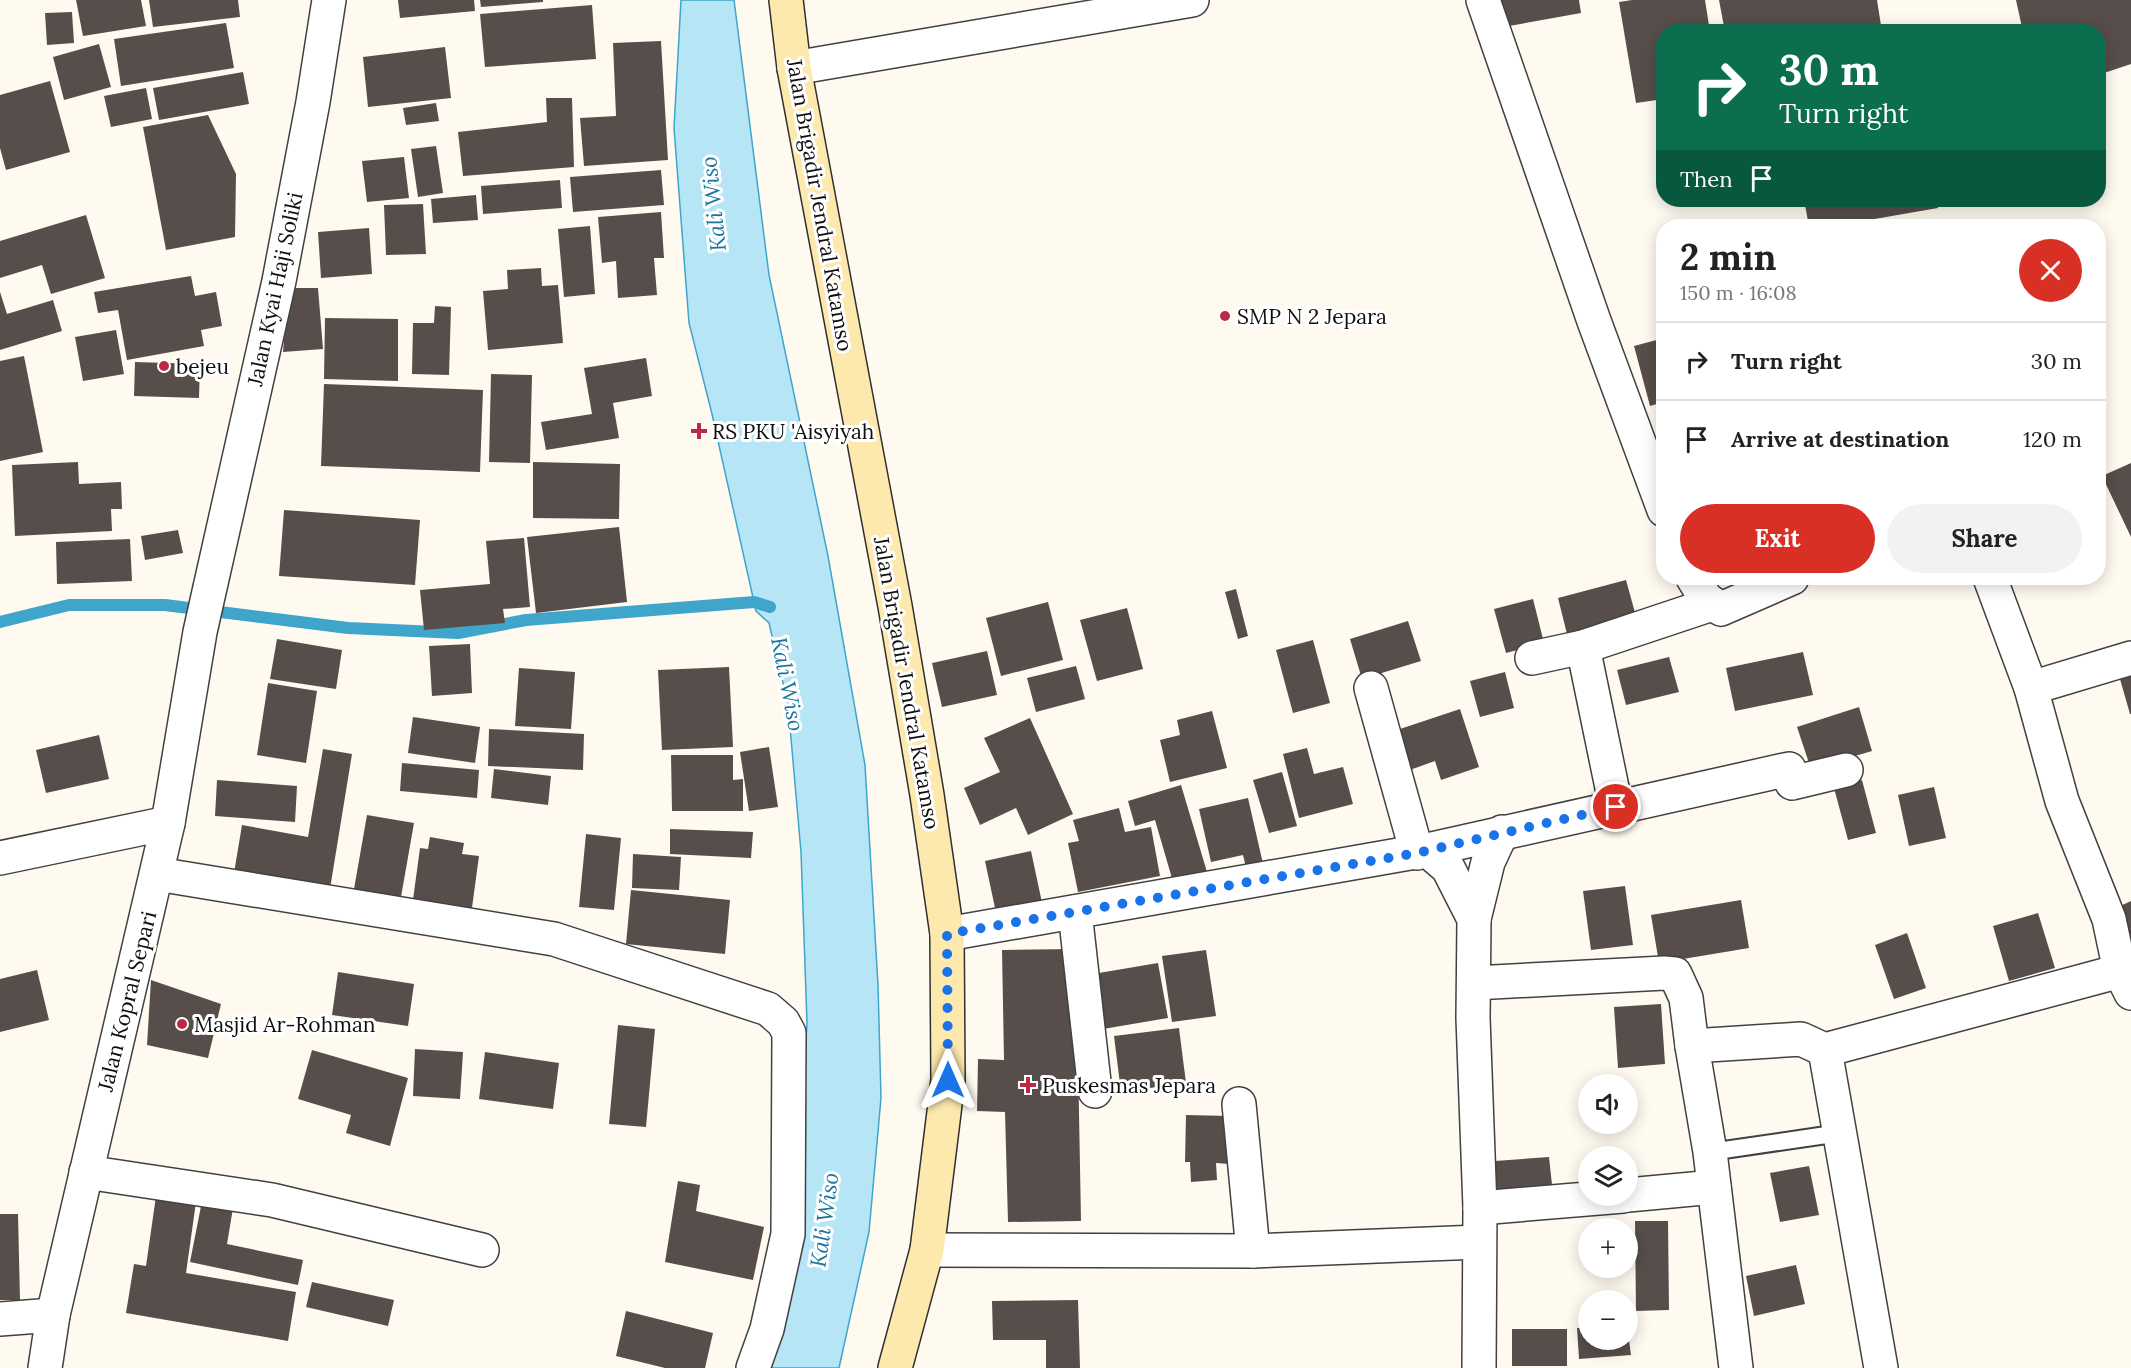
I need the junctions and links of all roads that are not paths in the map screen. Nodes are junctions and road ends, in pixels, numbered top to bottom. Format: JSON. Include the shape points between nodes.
{"nodes":[{"id":1,"x":329,"y":0,"type":"edge"},
{"id":2,"x":786,"y":0,"type":"edge"},
{"id":3,"x":1192,"y":0,"type":"edge"},
{"id":4,"x":1484,"y":0,"type":"edge"},
{"id":5,"x":794,"y":68,"type":"junction"},
{"id":6,"x":1656,"y":488,"type":"edge"},
{"id":7,"x":1697,"y":585,"type":"edge"},
{"id":8,"x":1776,"y":585,"type":"edge"},
{"id":9,"x":1993,"y":585,"type":"edge"},
{"id":10,"x":1712,"y":604,"type":"junction"},
{"id":11,"x":200,"y":632,"type":"joint"},
{"id":12,"x":1583,"y":647,"type":"junction"},
{"id":13,"x":1532,"y":658,"type":"dead end"},
{"id":14,"x":2131,"y":658,"type":"edge"},
{"id":15,"x":1371,"y":687,"type":"dead end"},
{"id":16,"x":2031,"y":688,"type":"junction"},
{"id":17,"x":1846,"y":770,"type":"dead end"},
{"id":18,"x":1616,"y":807,"type":"junction"},
{"id":19,"x":168,"y":823,"type":"junction"},
{"id":20,"x":1502,"y":832,"type":"junction"},
{"id":21,"x":1422,"y":852,"type":"junction"},
{"id":22,"x":0,"y":858,"type":"edge"},
{"id":23,"x":157,"y":874,"type":"junction"},
{"id":24,"x":1075,"y":912,"type":"junction"},
{"id":25,"x":1474,"y":919,"type":"junction"},
{"id":26,"x":947,"y":934,"type":"junction"},
{"id":27,"x":1474,"y":982,"type":"junction"},
{"id":28,"x":2126,"y":982,"type":"edge"},
{"id":29,"x":1692,"y":1046,"type":"junction"},
{"id":30,"x":1825,"y":1050,"type":"junction"},
{"id":31,"x":1095,"y":1091,"type":"dead end"},
{"id":32,"x":1239,"y":1104,"type":"dead end"},
{"id":33,"x":1840,"y":1133,"type":"junction"},
{"id":34,"x":1710,"y":1152,"type":"junction"},
{"id":35,"x":86,"y":1172,"type":"junction"},
{"id":36,"x":1714,"y":1187,"type":"junction"},
{"id":37,"x":1638,"y":1194,"type":"edge"},
{"id":38,"x":1578,"y":1200,"type":"edge"},
{"id":39,"x":1480,"y":1208,"type":"junction"},
{"id":40,"x":1479,"y":1242,"type":"junction"},
{"id":41,"x":482,"y":1250,"type":"dead end"},
{"id":42,"x":927,"y":1250,"type":"junction"},
{"id":43,"x":1253,"y":1251,"type":"junction"},
{"id":44,"x":53,"y":1316,"type":"junction"},
{"id":45,"x":0,"y":1318,"type":"edge"},
{"id":46,"x":45,"y":1368,"type":"edge"},
{"id":47,"x":753,"y":1368,"type":"edge"},
{"id":48,"x":895,"y":1368,"type":"edge"},
{"id":49,"x":1479,"y":1368,"type":"edge"},
{"id":50,"x":1736,"y":1368,"type":"edge"},
{"id":51,"x":1881,"y":1368,"type":"edge"}],
"edges":[{"from":1,"to":11,"type":"street","name":"Jalan Kyai Haji Soliki","via":[[279,281]]},
{"from":2,"to":5,"type":"street","name":"Jalan Brigadir Jendral Katamso"},
{"from":3,"to":5,"type":"street"},
{"from":4,"to":6,"type":"street"},
{"from":5,"to":26,"type":"street","name":"Jalan Brigadir Jendral Katamso","via":[[895,606]]},
{"from":7,"to":10,"type":"street"},
{"from":8,"to":10,"type":"street","via":[[1721,609]]},
{"from":9,"to":16,"type":"street"},
{"from":10,"to":12,"type":"street"},
{"from":11,"to":19,"type":"street","name":"Jalan Kopral Separi"},
{"from":12,"to":13,"type":"street"},
{"from":12,"to":18,"type":"street"},
{"from":14,"to":16,"type":"street"},
{"from":15,"to":21,"type":"street"},
{"from":16,"to":28,"type":"street","via":[[2062,801],[2109,919]]},
{"from":17,"to":18,"type":"street","via":[[1792,783],[1789,769]]},
{"from":18,"to":20,"type":"street"},
{"from":19,"to":22,"type":"street"},
{"from":19,"to":23,"type":"street","name":"Jalan Kopral Separi"},
{"from":20,"to":21,"type":"street"},
{"from":20,"to":25,"type":"street","via":[[1488,862]]},
{"from":21,"to":24,"type":"street"},
{"from":21,"to":25,"type":"street","via":[[1448,868]]},
{"from":23,"to":35,"type":"street","name":"Jalan Kopral Separi"},
{"from":23,"to":47,"type":"street","via":[[554,939],[768,1009],[789,1033],[788,1234],[767,1329]]},
{"from":24,"to":26,"type":"street"},
{"from":24,"to":31,"type":"street"},
{"from":25,"to":27,"type":"street"},
{"from":26,"to":42,"type":"street","name":"Jalan Brigadir Jendral Katamso","via":[[948,1080]]},
{"from":27,"to":29,"type":"street","via":[[1675,974],[1686,998]]},
{"from":27,"to":39,"type":"street"},
{"from":28,"to":30,"type":"street"},
{"from":29,"to":30,"type":"street","via":[[1801,1039]]},
{"from":29,"to":34,"type":"street"},
{"from":30,"to":33,"type":"street"},
{"from":32,"to":43,"type":"street"},
{"from":33,"to":34,"type":"lane"},
{"from":33,"to":51,"type":"street"},
{"from":34,"to":36,"type":"street"},
{"from":35,"to":41,"type":"street","via":[[272,1200]]},
{"from":35,"to":44,"type":"street","name":"Jalan Kopral Separi"},
{"from":36,"to":37,"type":"street"},
{"from":36,"to":50,"type":"street"},
{"from":38,"to":39,"type":"street"},
{"from":39,"to":40,"type":"street"},
{"from":40,"to":43,"type":"street"},
{"from":40,"to":49,"type":"street"},
{"from":42,"to":43,"type":"street"},
{"from":42,"to":48,"type":"street","name":"Jalan Brigadir Jendral Katamso"},
{"from":44,"to":45,"type":"street"},
{"from":44,"to":46,"type":"street","name":"Jalan Kopral Separi"}]}
